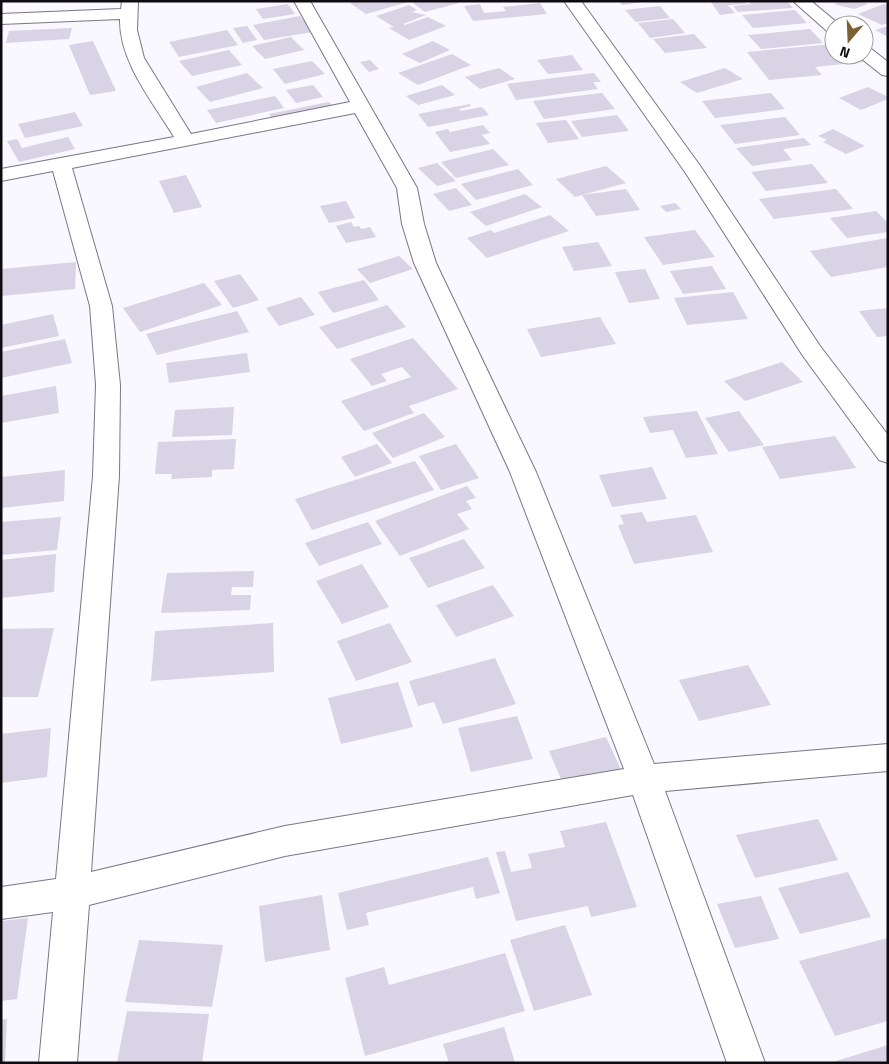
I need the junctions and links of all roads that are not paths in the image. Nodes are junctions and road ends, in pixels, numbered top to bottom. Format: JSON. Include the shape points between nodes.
{"nodes":[{"id":1,"x":302,"y":1,"type":"edge"},
{"id":2,"x":572,"y":1,"type":"edge"},
{"id":3,"x":801,"y":1,"type":"edge"},
{"id":4,"x":128,"y":8,"type":"edge"},
{"id":5,"x":1,"y":19,"type":"edge"},
{"id":6,"x":824,"y":20,"type":"edge"},
{"id":7,"x":874,"y":60,"type":"edge"},
{"id":8,"x":888,"y":71,"type":"edge"},
{"id":9,"x":360,"y":106,"type":"junction"},
{"id":10,"x":186,"y":141,"type":"junction"},
{"id":11,"x":61,"y":163,"type":"junction"},
{"id":12,"x":1,"y":175,"type":"edge"},
{"id":13,"x":888,"y":454,"type":"edge"},
{"id":14,"x":888,"y":757,"type":"edge"},
{"id":15,"x":644,"y":779,"type":"junction"},
{"id":16,"x":71,"y":893,"type":"junction"},
{"id":17,"x":1,"y":903,"type":"edge"},
{"id":18,"x":58,"y":1063,"type":"edge"},
{"id":19,"x":746,"y":1063,"type":"edge"}],
"edges":[{"from":1,"to":9,"type":"street"},
{"from":2,"to":13,"type":"street","via":[[694,171],[811,351]]},
{"from":3,"to":6,"type":"street"},
{"from":4,"to":5,"type":"street"},
{"from":4,"to":10,"type":"street","via":[[130,44],[136,58]]},
{"from":7,"to":8,"type":"street"},
{"from":9,"to":10,"type":"street"},
{"from":9,"to":15,"type":"street","via":[[407,188],[413,224],[425,263],[523,472]]},
{"from":10,"to":11,"type":"street"},
{"from":11,"to":12,"type":"street"},
{"from":11,"to":16,"type":"street","via":[[101,306],[108,385],[106,476]]},
{"from":14,"to":15,"type":"street"},
{"from":15,"to":16,"type":"street","via":[[285,841]]},
{"from":15,"to":19,"type":"street"},
{"from":16,"to":17,"type":"street"},
{"from":16,"to":18,"type":"street"}]}
